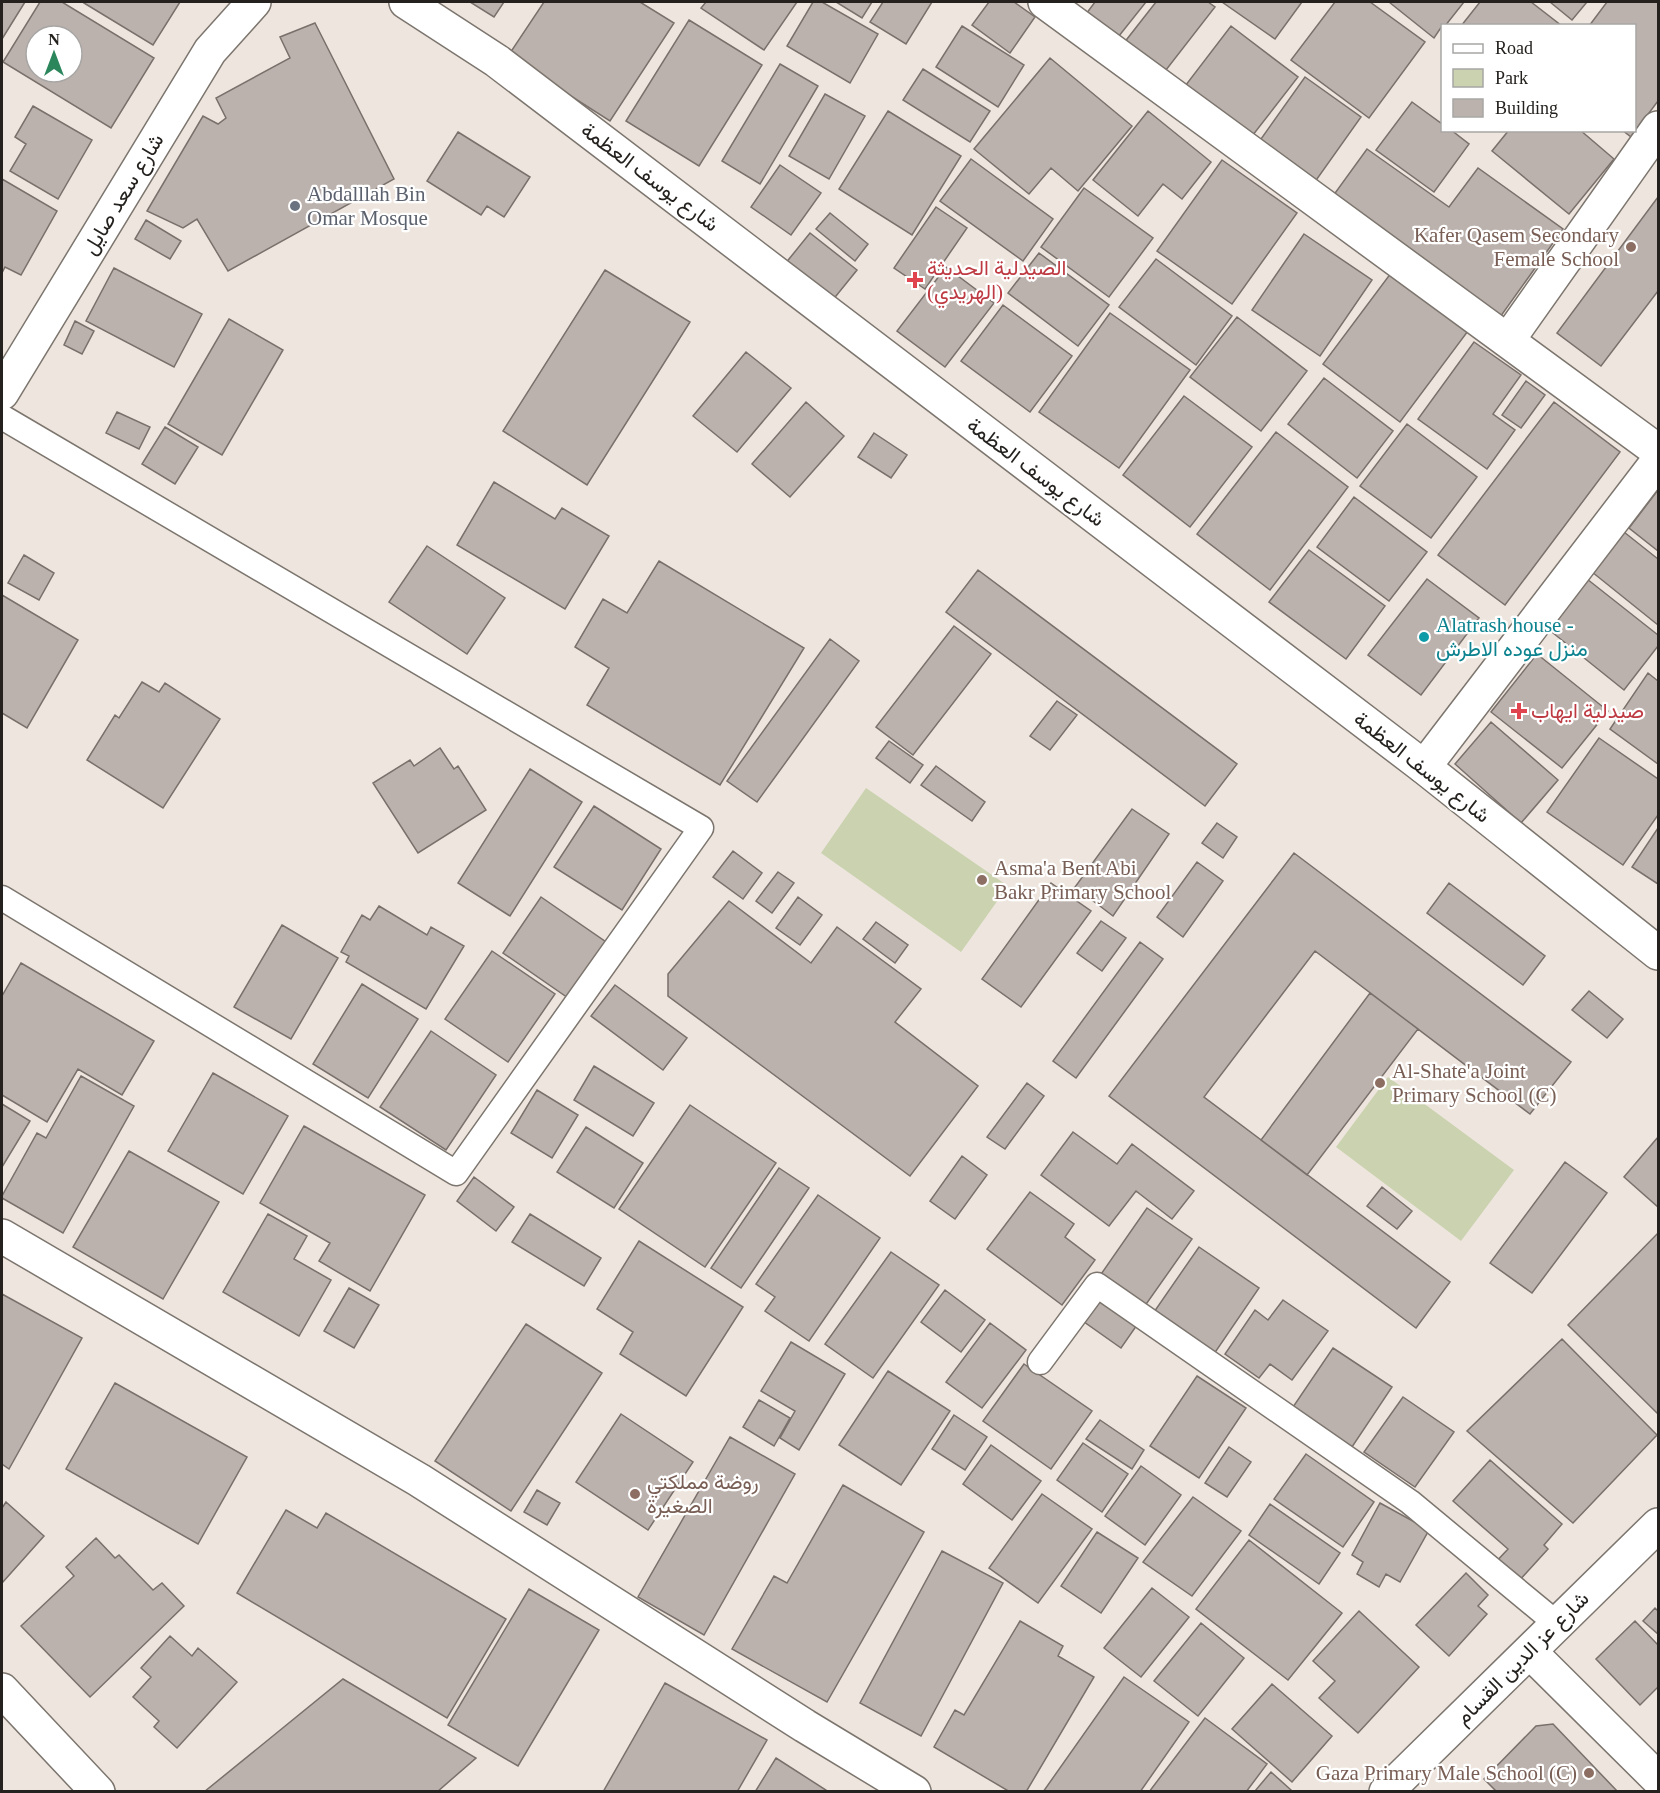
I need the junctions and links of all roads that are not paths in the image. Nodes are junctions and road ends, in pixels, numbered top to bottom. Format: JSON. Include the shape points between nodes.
{"nodes":[{"id":1,"x":254,"y":2,"type":"edge"},
{"id":2,"x":406,"y":2,"type":"edge"},
{"id":3,"x":1045,"y":2,"type":"edge"},
{"id":4,"x":1659,"y":128,"type":"edge"},
{"id":5,"x":1508,"y":340,"type":"junction"},
{"id":6,"x":2,"y":393,"type":"edge"},
{"id":7,"x":2,"y":417,"type":"edge"},
{"id":8,"x":1659,"y":451,"type":"edge"},
{"id":9,"x":1659,"y":461,"type":"edge"},
{"id":10,"x":1424,"y":767,"type":"junction"},
{"id":11,"x":2,"y":898,"type":"edge"},
{"id":12,"x":1659,"y":953,"type":"edge"},
{"id":13,"x":2,"y":1236,"type":"edge"},
{"id":14,"x":1040,"y":1362,"type":"dead end"},
{"id":15,"x":1659,"y":1525,"type":"edge"},
{"id":16,"x":1556,"y":1623,"type":"junction"},
{"id":17,"x":1530,"y":1652,"type":"junction"},
{"id":18,"x":2,"y":1690,"type":"edge"},
{"id":19,"x":1659,"y":1779,"type":"edge"},
{"id":20,"x":98,"y":1791,"type":"edge"},
{"id":21,"x":914,"y":1791,"type":"edge"},
{"id":22,"x":1386,"y":1791,"type":"edge"}],
"edges":[{"from":1,"to":6,"type":"street","name":"شارع سعد صايل","via":[[210,51]]},
{"from":2,"to":10,"type":"street","name":"شارع يوسف العظمة","via":[[497,61]]},
{"from":3,"to":5,"type":"street"},
{"from":4,"to":5,"type":"street"},
{"from":5,"to":8,"type":"street"},
{"from":7,"to":11,"type":"lane","via":[[701,828],[456,1173]]},
{"from":9,"to":10,"type":"street"},
{"from":10,"to":12,"type":"street","name":"شارع يوسف العظمة"},
{"from":13,"to":21,"type":"street","via":[[419,1480]]},
{"from":14,"to":16,"type":"lane","via":[[1097,1285],[1410,1502]]},
{"from":15,"to":16,"type":"street","name":"شارع عز الدين القسام"},
{"from":16,"to":17,"type":"street","name":"شارع عز الدين القسام"},
{"from":17,"to":19,"type":"street"},
{"from":17,"to":22,"type":"street","name":"شارع عز الدين القسام"},
{"from":18,"to":20,"type":"street"}]}
